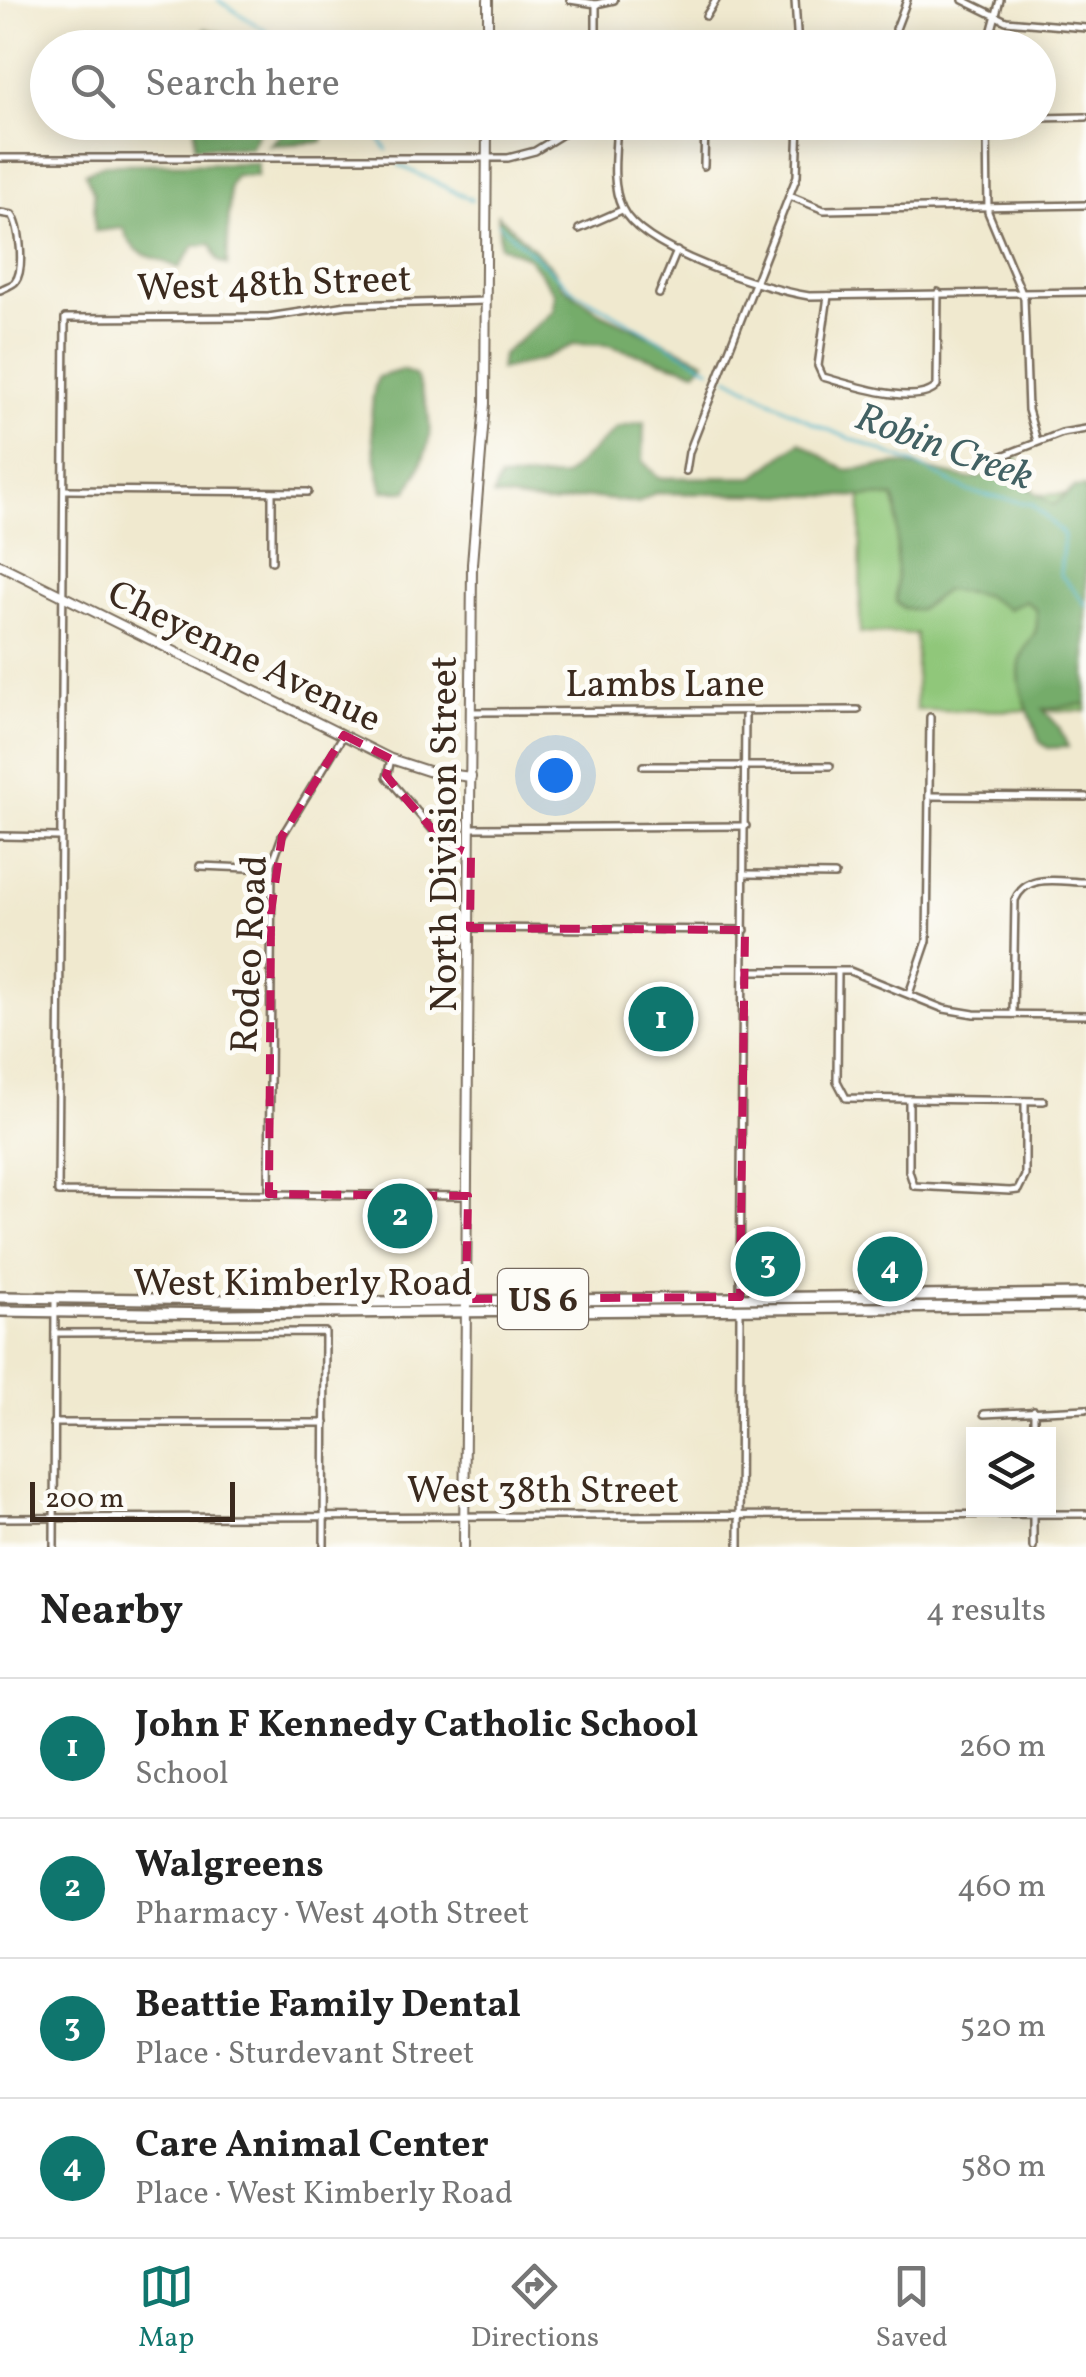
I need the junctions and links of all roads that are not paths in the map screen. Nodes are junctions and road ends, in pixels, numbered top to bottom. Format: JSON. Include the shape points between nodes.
{"nodes":[{"id":1,"x":488,"y":0,"type":"edge"},
{"id":2,"x":570,"y":0,"type":"edge"},
{"id":3,"x":614,"y":0,"type":"edge"},
{"id":4,"x":716,"y":0,"type":"edge"},
{"id":5,"x":795,"y":0,"type":"edge"},
{"id":6,"x":907,"y":0,"type":"edge"},
{"id":7,"x":964,"y":0,"type":"edge"},
{"id":8,"x":1000,"y":0,"type":"edge"},
{"id":9,"x":596,"y":4,"type":"junction"},
{"id":10,"x":706,"y":16,"type":"dead end"},
{"id":11,"x":994,"y":16,"type":"junction"},
{"id":12,"x":1086,"y":28,"type":"edge"},
{"id":13,"x":896,"y":29,"type":"dead end"},
{"id":14,"x":488,"y":30,"type":"edge"},
{"id":15,"x":596,"y":30,"type":"edge"},
{"id":16,"x":797,"y":30,"type":"edge"},
{"id":17,"x":991,"y":30,"type":"edge"},
{"id":18,"x":1086,"y":117,"type":"edge"},
{"id":19,"x":1056,"y":118,"type":"edge"},
{"id":20,"x":486,"y":140,"type":"edge"},
{"id":21,"x":550,"y":140,"type":"edge"},
{"id":22,"x":617,"y":140,"type":"edge"},
{"id":23,"x":705,"y":140,"type":"edge"},
{"id":24,"x":799,"y":140,"type":"edge"},
{"id":25,"x":986,"y":140,"type":"edge"},
{"id":26,"x":0,"y":158,"type":"edge"},
{"id":27,"x":486,"y":158,"type":"junction"},
{"id":28,"x":704,"y":166,"type":"dead end"},
{"id":29,"x":790,"y":196,"type":"junction"},
{"id":30,"x":1086,"y":204,"type":"edge"},
{"id":31,"x":988,"y":206,"type":"junction"},
{"id":32,"x":622,"y":210,"type":"junction"},
{"id":33,"x":0,"y":213,"type":"edge"},
{"id":34,"x":579,"y":229,"type":"dead end"},
{"id":35,"x":677,"y":251,"type":"junction"},
{"id":36,"x":756,"y":281,"type":"junction"},
{"id":37,"x":0,"y":290,"type":"edge"},
{"id":38,"x":938,"y":292,"type":"junction"},
{"id":39,"x":1022,"y":292,"type":"junction"},
{"id":40,"x":1086,"y":292,"type":"edge"},
{"id":41,"x":659,"y":294,"type":"dead end"},
{"id":42,"x":828,"y":296,"type":"junction"},
{"id":43,"x":485,"y":301,"type":"junction"},
{"id":44,"x":1086,"y":429,"type":"edge"},
{"id":45,"x":1037,"y":441,"type":"junction"},
{"id":46,"x":992,"y":460,"type":"dead end"},
{"id":47,"x":686,"y":471,"type":"dead end"},
{"id":48,"x":65,"y":490,"type":"junction"},
{"id":49,"x":272,"y":492,"type":"junction"},
{"id":50,"x":308,"y":492,"type":"dead end"},
{"id":51,"x":272,"y":561,"type":"dead end"},
{"id":52,"x":0,"y":566,"type":"edge"},
{"id":53,"x":63,"y":596,"type":"junction"},
{"id":54,"x":858,"y":710,"type":"dead end"},
{"id":55,"x":472,"y":712,"type":"junction"},
{"id":56,"x":745,"y":716,"type":"dead end"},
{"id":57,"x":930,"y":717,"type":"dead end"},
{"id":58,"x":344,"y":735,"type":"junction"},
{"id":59,"x":392,"y":759,"type":"junction"},
{"id":60,"x":746,"y":765,"type":"junction"},
{"id":61,"x":643,"y":766,"type":"dead end"},
{"id":62,"x":830,"y":766,"type":"dead end"},
{"id":63,"x":471,"y":777,"type":"junction"},
{"id":64,"x":929,"y":796,"type":"junction"},
{"id":65,"x":1086,"y":797,"type":"edge"},
{"id":66,"x":746,"y":826,"type":"junction"},
{"id":67,"x":472,"y":828,"type":"junction"},
{"id":68,"x":0,"y":836,"type":"edge"},
{"id":69,"x":60,"y":837,"type":"junction"},
{"id":70,"x":472,"y":854,"type":"junction"},
{"id":71,"x":200,"y":866,"type":"dead end"},
{"id":72,"x":272,"y":868,"type":"junction"},
{"id":73,"x":746,"y":874,"type":"junction"},
{"id":74,"x":835,"y":876,"type":"dead end"},
{"id":75,"x":1086,"y":882,"type":"edge"},
{"id":76,"x":470,"y":928,"type":"junction"},
{"id":77,"x":745,"y":930,"type":"junction"},
{"id":78,"x":744,"y":971,"type":"junction"},
{"id":79,"x":838,"y":971,"type":"junction"},
{"id":80,"x":909,"y":994,"type":"junction"},
{"id":81,"x":1013,"y":1014,"type":"junction"},
{"id":82,"x":1086,"y":1015,"type":"edge"},
{"id":83,"x":909,"y":1102,"type":"junction"},
{"id":84,"x":1026,"y":1102,"type":"junction"},
{"id":85,"x":1044,"y":1102,"type":"dead end"},
{"id":86,"x":269,"y":1194,"type":"junction"},
{"id":87,"x":468,"y":1196,"type":"junction"},
{"id":88,"x":1086,"y":1294,"type":"edge"},
{"id":89,"x":0,"y":1297,"type":"edge"},
{"id":90,"x":740,"y":1297,"type":"junction"},
{"id":91,"x":55,"y":1298,"type":"junction"},
{"id":92,"x":466,"y":1299,"type":"junction"},
{"id":93,"x":1086,"y":1306,"type":"edge"},
{"id":94,"x":740,"y":1310,"type":"junction"},
{"id":95,"x":0,"y":1312,"type":"edge"},
{"id":96,"x":55,"y":1312,"type":"junction"},
{"id":97,"x":466,"y":1312,"type":"junction"},
{"id":98,"x":55,"y":1333,"type":"junction"},
{"id":99,"x":1086,"y":1409,"type":"edge"},
{"id":100,"x":1034,"y":1410,"type":"junction"},
{"id":101,"x":984,"y":1414,"type":"dead end"},
{"id":102,"x":53,"y":1423,"type":"junction"},
{"id":103,"x":324,"y":1423,"type":"junction"},
{"id":104,"x":1034,"y":1427,"type":"edge"},
{"id":105,"x":966,"y":1513,"type":"edge"},
{"id":106,"x":1056,"y":1513,"type":"edge"},
{"id":107,"x":1086,"y":1514,"type":"edge"},
{"id":108,"x":465,"y":1516,"type":"junction"},
{"id":109,"x":739,"y":1516,"type":"junction"},
{"id":110,"x":1033,"y":1517,"type":"edge"},
{"id":111,"x":0,"y":1518,"type":"edge"},
{"id":112,"x":324,"y":1518,"type":"junction"},
{"id":113,"x":54,"y":1519,"type":"junction"},
{"id":114,"x":54,"y":1547,"type":"edge"},
{"id":115,"x":324,"y":1547,"type":"edge"},
{"id":116,"x":464,"y":1547,"type":"edge"},
{"id":117,"x":738,"y":1547,"type":"edge"},
{"id":118,"x":1033,"y":1547,"type":"edge"}],
"edges":[{"from":1,"to":14,"type":"main road"},
{"from":2,"to":9,"type":"street"},
{"from":3,"to":9,"type":"street"},
{"from":4,"to":10,"type":"street"},
{"from":5,"to":16,"type":"street"},
{"from":6,"to":13,"type":"street"},
{"from":7,"to":11,"type":"street"},
{"from":8,"to":11,"type":"street"},
{"from":9,"to":15,"type":"street"},
{"from":11,"to":12,"type":"street","via":[[1032,27]]},
{"from":11,"to":17,"type":"street"},
{"from":18,"to":19,"type":"street"},
{"from":20,"to":27,"type":"main road","name":"North Division Street"},
{"from":21,"to":27,"type":"street","via":[[522,156]]},
{"from":22,"to":32,"type":"street"},
{"from":23,"to":28,"type":"street"},
{"from":24,"to":29,"type":"street"},
{"from":25,"to":31,"type":"street"},
{"from":26,"to":27,"type":"street"},
{"from":27,"to":43,"type":"main road","name":"North Division Street"},
{"from":29,"to":31,"type":"street","via":[[824,210]]},
{"from":29,"to":36,"type":"street"},
{"from":30,"to":31,"type":"street"},
{"from":31,"to":39,"type":"street"},
{"from":32,"to":34,"type":"street"},
{"from":32,"to":35,"type":"street","via":[[646,237]]},
{"from":33,"to":37,"type":"street","via":[[18,223],[19,274]]},
{"from":35,"to":36,"type":"street"},
{"from":35,"to":41,"type":"street"},
{"from":36,"to":42,"type":"street"},
{"from":36,"to":47,"type":"street"},
{"from":38,"to":39,"type":"street"},
{"from":38,"to":42,"type":"street"},
{"from":38,"to":42,"type":"street","via":[[934,392],[890,394],[823,377],[818,366]]},
{"from":39,"to":40,"type":"street"},
{"from":39,"to":45,"type":"street","via":[[1028,410]]},
{"from":43,"to":48,"type":"street","name":"West 48th Street","via":[[347,305],[268,317],[65,318]]},
{"from":43,"to":55,"type":"main road","name":"North Division Street"},
{"from":44,"to":45,"type":"street"},
{"from":45,"to":46,"type":"street"},
{"from":48,"to":49,"type":"street"},
{"from":48,"to":53,"type":"street"},
{"from":49,"to":50,"type":"street"},
{"from":49,"to":51,"type":"street"},
{"from":52,"to":53,"type":"main road","name":"Cheyenne Avenue"},
{"from":53,"to":58,"type":"main road","name":"Cheyenne Avenue"},
{"from":53,"to":69,"type":"street"},
{"from":54,"to":55,"type":"street","name":"Lambs Lane"},
{"from":55,"to":63,"type":"main road","name":"North Division Street"},
{"from":56,"to":60,"type":"street"},
{"from":57,"to":64,"type":"street"},
{"from":58,"to":59,"type":"main road","name":"Cheyenne Avenue"},
{"from":58,"to":72,"type":"street","name":"Rodeo Road","via":[[282,836]]},
{"from":59,"to":63,"type":"main road","name":"Cheyenne Avenue"},
{"from":59,"to":70,"type":"street","via":[[388,778],[445,844]]},
{"from":60,"to":61,"type":"street"},
{"from":60,"to":62,"type":"street"},
{"from":60,"to":66,"type":"street"},
{"from":63,"to":67,"type":"main road","name":"North Division Street"},
{"from":64,"to":65,"type":"street"},
{"from":64,"to":80,"type":"street","via":[[927,941]]},
{"from":66,"to":67,"type":"street"},
{"from":66,"to":73,"type":"street"},
{"from":67,"to":70,"type":"main road","name":"North Division Street"},
{"from":68,"to":69,"type":"street"},
{"from":69,"to":86,"type":"street","via":[[58,1192]]},
{"from":70,"to":76,"type":"main road","name":"North Division Street"},
{"from":71,"to":72,"type":"street"},
{"from":72,"to":86,"type":"street","name":"Rodeo Road"},
{"from":73,"to":74,"type":"street"},
{"from":73,"to":77,"type":"street"},
{"from":75,"to":81,"type":"street","via":[[1031,881],[1014,900]]},
{"from":76,"to":77,"type":"street"},
{"from":76,"to":87,"type":"main road","name":"North Division Street"},
{"from":77,"to":78,"type":"street"},
{"from":78,"to":79,"type":"street"},
{"from":78,"to":90,"type":"street"},
{"from":79,"to":80,"type":"street","via":[[868,975]]},
{"from":79,"to":83,"type":"street","via":[[839,1090],[861,1102]]},
{"from":80,"to":81,"type":"street","via":[[944,1009]]},
{"from":81,"to":82,"type":"street"},
{"from":83,"to":84,"type":"street"},
{"from":83,"to":84,"type":"street","via":[[908,1171],[914,1186],[1018,1190],[1025,1176]]},
{"from":84,"to":85,"type":"street"},
{"from":86,"to":87,"type":"street"},
{"from":87,"to":92,"type":"main road","name":"North Division Street"},
{"from":88,"to":90,"type":"main road","name":"West Kimberly Road","number":"US 6"},
{"from":89,"to":91,"type":"main road","name":"West Kimberly Road","number":"US 6"},
{"from":90,"to":92,"type":"main road","name":"West Kimberly Road","number":"US 6"},
{"from":90,"to":94,"type":"street"},
{"from":91,"to":92,"type":"main road","name":"West Kimberly Road","number":"US 6"},
{"from":91,"to":96,"type":"street"},
{"from":92,"to":97,"type":"main road","name":"North Division Street"},
{"from":93,"to":94,"type":"main road","name":"West Kimberly Road","number":"US 6"},
{"from":94,"to":97,"type":"main road","name":"West Kimberly Road","number":"US 6"},
{"from":94,"to":109,"type":"street"},
{"from":95,"to":96,"type":"main road","name":"West Kimberly Road","number":"US 6"},
{"from":96,"to":97,"type":"main road","name":"West Kimberly Road","number":"US 6"},
{"from":96,"to":98,"type":"street"},
{"from":97,"to":108,"type":"main road","name":"North Division Street"},
{"from":98,"to":102,"type":"street"},
{"from":98,"to":103,"type":"street","name":"West Kimberly Road","via":[[325,1332]]},
{"from":99,"to":100,"type":"street"},
{"from":100,"to":101,"type":"street"},
{"from":100,"to":104,"type":"street"},
{"from":102,"to":103,"type":"street"},
{"from":102,"to":113,"type":"street"},
{"from":103,"to":112,"type":"street"},
{"from":105,"to":109,"type":"street","name":"West 38th Street"},
{"from":106,"to":107,"type":"street","name":"West 38th Street"},
{"from":108,"to":109,"type":"street","name":"West 38th Street"},
{"from":108,"to":112,"type":"street","name":"West 38th Street"},
{"from":108,"to":116,"type":"main road","name":"North Division Street"},
{"from":109,"to":117,"type":"street"},
{"from":110,"to":118,"type":"street"},
{"from":111,"to":113,"type":"street","name":"West 38th Street"},
{"from":112,"to":113,"type":"street","name":"West 38th Street"},
{"from":112,"to":115,"type":"street"},
{"from":113,"to":114,"type":"street"}]}
